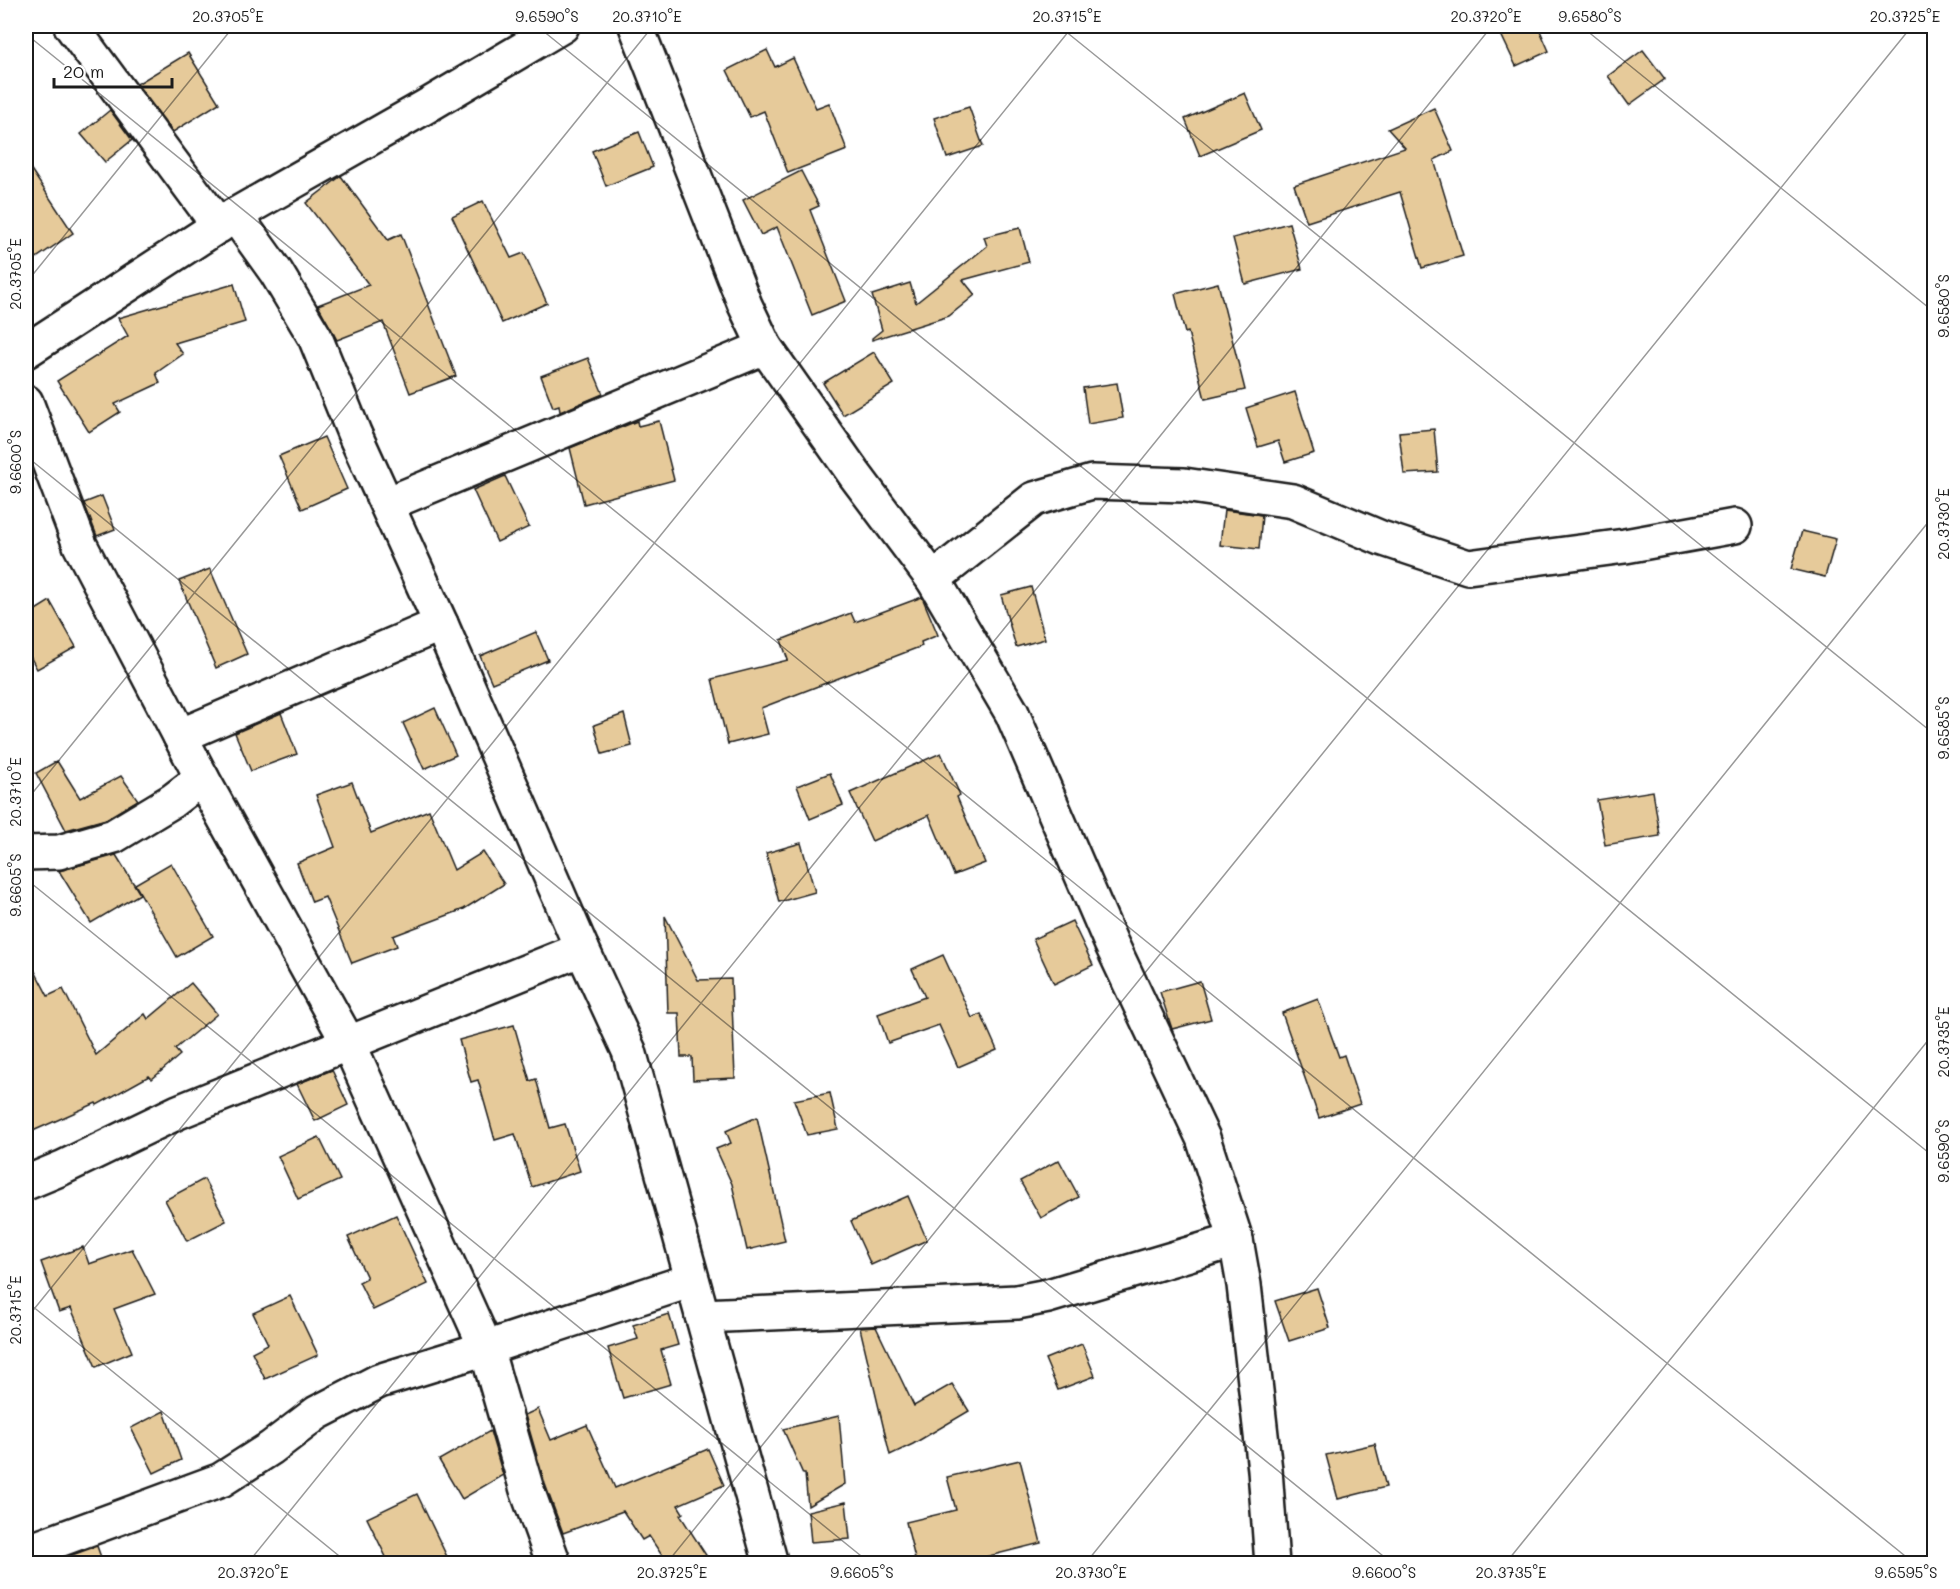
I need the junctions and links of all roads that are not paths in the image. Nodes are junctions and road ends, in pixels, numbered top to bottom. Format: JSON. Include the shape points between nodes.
{"nodes":[{"id":1,"x":71,"y":26,"type":"edge"},
{"id":2,"x":562,"y":26,"type":"edge"},
{"id":3,"x":636,"y":26,"type":"edge"},
{"id":4,"x":227,"y":221,"type":"junction"},
{"id":5,"x":765,"y":347,"type":"junction"},
{"id":6,"x":26,"y":351,"type":"edge"},
{"id":7,"x":26,"y":402,"type":"edge"},
{"id":8,"x":387,"y":504,"type":"junction"},
{"id":9,"x":1734,"y":526,"type":"dead end"},
{"id":10,"x":933,"y":579,"type":"junction"},
{"id":11,"x":441,"y":624,"type":"junction"},
{"id":12,"x":180,"y":736,"type":"junction"},
{"id":13,"x":202,"y":778,"type":"junction"},
{"id":14,"x":26,"y":853,"type":"edge"},
{"id":15,"x":582,"y":949,"type":"junction"},
{"id":16,"x":349,"y":1044,"type":"junction"},
{"id":17,"x":26,"y":1183,"type":"edge"},
{"id":18,"x":1236,"y":1240,"type":"junction"},
{"id":19,"x":692,"y":1280,"type":"junction"},
{"id":20,"x":702,"y":1316,"type":"junction"},
{"id":21,"x":486,"y":1348,"type":"junction"},
{"id":22,"x":26,"y":1552,"type":"edge"},
{"id":23,"x":554,"y":1563,"type":"edge"},
{"id":24,"x":771,"y":1563,"type":"edge"},
{"id":25,"x":1272,"y":1563,"type":"edge"}],
"edges":[{"from":1,"to":4,"type":"street"},
{"from":2,"to":4,"type":"street"},
{"from":3,"to":5,"type":"street"},
{"from":4,"to":6,"type":"street"},
{"from":4,"to":8,"type":"street","via":[[276,272],[315,337]]},
{"from":5,"to":8,"type":"street"},
{"from":5,"to":10,"type":"street"},
{"from":7,"to":12,"type":"street","via":[[80,545]]},
{"from":8,"to":11,"type":"street"},
{"from":9,"to":10,"type":"street","via":[[1625,546],[1468,567],[1381,538],[1293,501],[1184,485],[1092,482],[1034,499]]},
{"from":10,"to":18,"type":"street","via":[[1012,712],[1111,943],[1203,1138]]},
{"from":11,"to":12,"type":"street"},
{"from":11,"to":15,"type":"street"},
{"from":12,"to":13,"type":"street"},
{"from":13,"to":14,"type":"street","via":[[114,836],[59,852]]},
{"from":13,"to":16,"type":"street"},
{"from":15,"to":16,"type":"street"},
{"from":15,"to":19,"type":"street","via":[[629,1051]]},
{"from":16,"to":17,"type":"street","via":[[178,1112]]},
{"from":16,"to":21,"type":"street"},
{"from":18,"to":20,"type":"street","via":[[1017,1302]]},
{"from":18,"to":25,"type":"street","via":[[1265,1470]]},
{"from":19,"to":20,"type":"street"},
{"from":19,"to":21,"type":"street"},
{"from":20,"to":24,"type":"street"},
{"from":21,"to":22,"type":"street","via":[[379,1382],[317,1413],[221,1480]]},
{"from":21,"to":23,"type":"street","via":[[527,1490]]}]}
